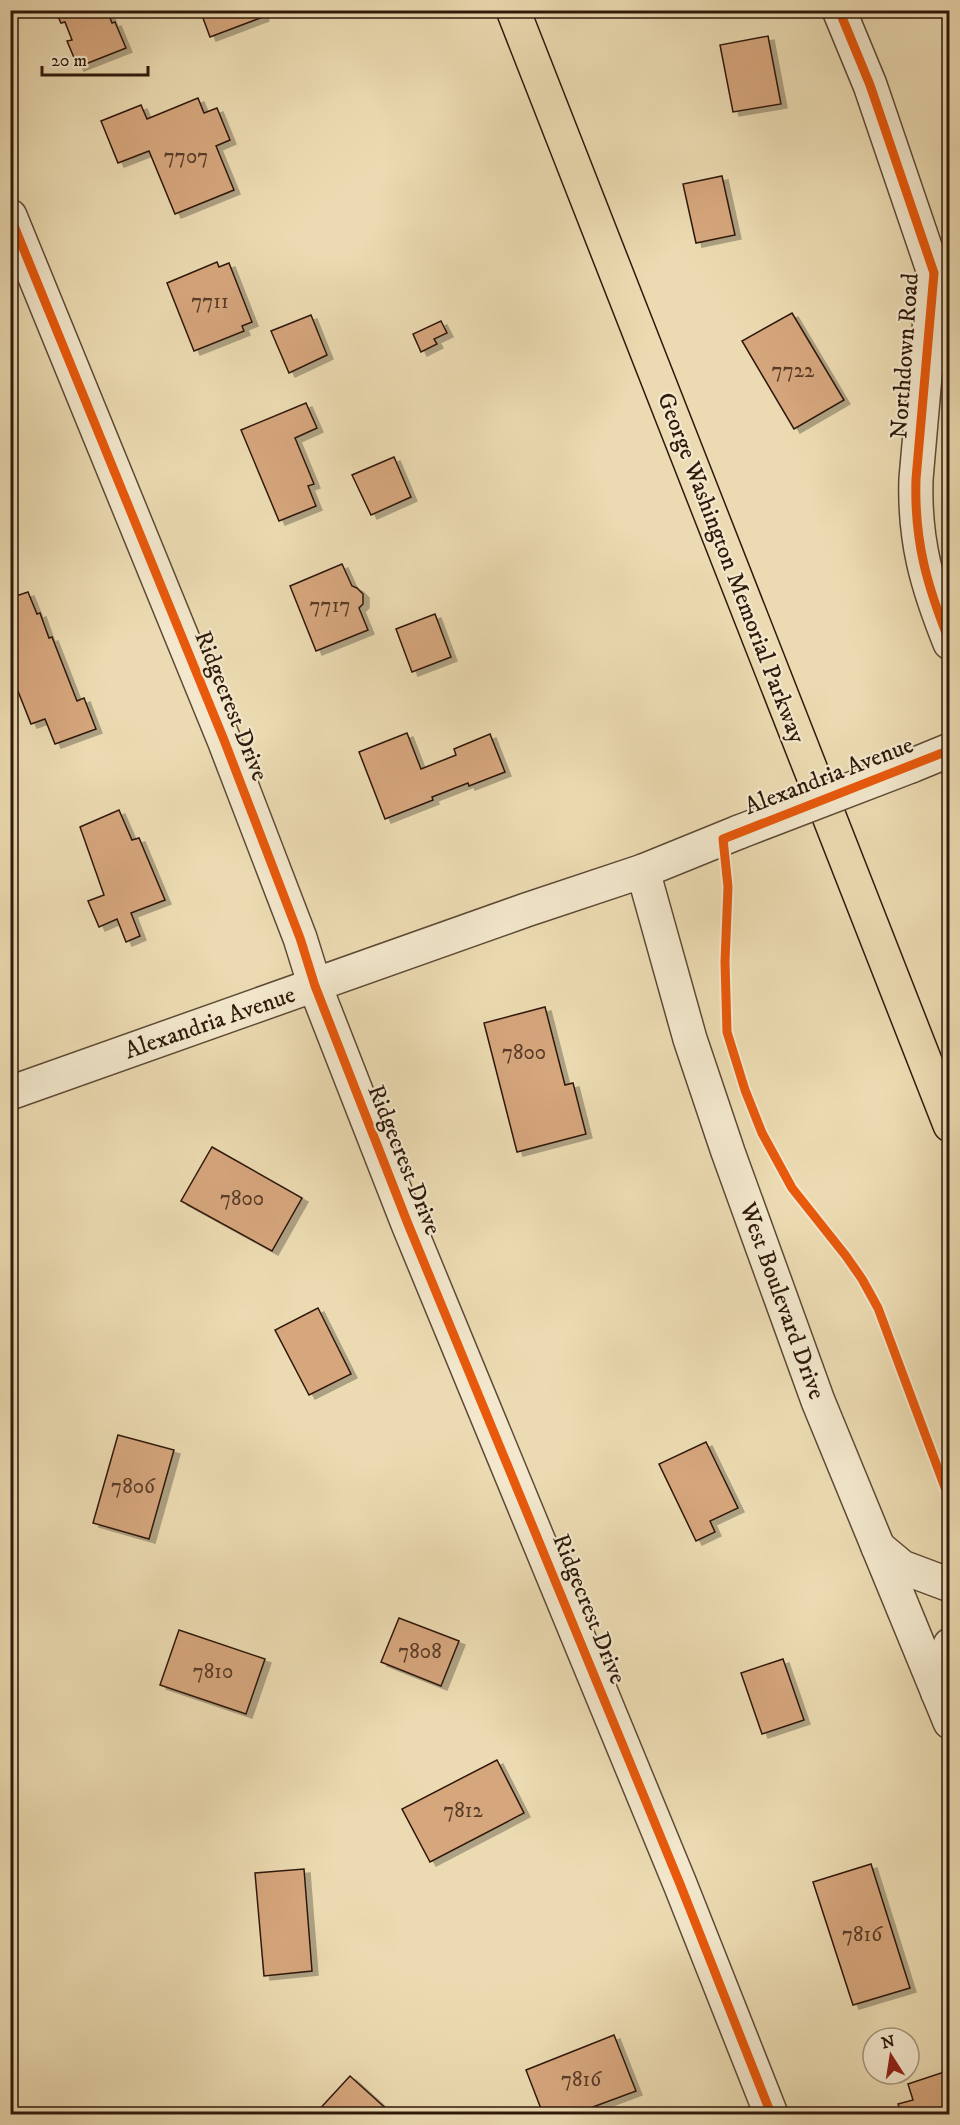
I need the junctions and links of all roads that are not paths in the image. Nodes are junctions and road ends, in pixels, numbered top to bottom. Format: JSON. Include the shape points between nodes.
{"nodes":[{"id":1,"x":513,"y":10,"type":"edge"},
{"id":2,"x":839,"y":10,"type":"edge"},
{"id":3,"x":10,"y":216,"type":"edge"},
{"id":4,"x":950,"y":245,"type":"edge"},
{"id":5,"x":934,"y":273,"type":"junction"},
{"id":6,"x":950,"y":643,"type":"edge"},
{"id":7,"x":950,"y":750,"type":"edge"},
{"id":8,"x":643,"y":871,"type":"junction"},
{"id":9,"x":315,"y":986,"type":"junction"},
{"id":10,"x":10,"y":1093,"type":"edge"},
{"id":11,"x":950,"y":1125,"type":"edge"},
{"id":12,"x":878,"y":1547,"type":"junction"},
{"id":13,"x":950,"y":1585,"type":"edge"},
{"id":14,"x":950,"y":1646,"type":"edge"},
{"id":15,"x":944,"y":1707,"type":"edge"},
{"id":16,"x":771,"y":2115,"type":"edge"}],
"edges":[{"from":1,"to":11,"type":"main road","name":"George Washington Memorial Parkway"},
{"from":2,"to":5,"type":"street","name":"Northdown Road","via":[[870,85]]},
{"from":3,"to":9,"type":"street","name":"Ridgecrest Drive","via":[[224,740]]},
{"from":4,"to":5,"type":"street"},
{"from":5,"to":6,"type":"street","name":"Northdown Road","via":[[915,511],[918,542]]},
{"from":7,"to":8,"type":"street","name":"Alexandria Avenue","bridge":true},
{"from":8,"to":9,"type":"street","name":"Alexandria Avenue"},
{"from":8,"to":12,"type":"street","name":"West Boulevard Drive","via":[[690,1039],[728,1152],[818,1401]]},
{"from":9,"to":10,"type":"street","name":"Alexandria Avenue"},
{"from":9,"to":16,"type":"street","name":"Ridgecrest Drive"},
{"from":12,"to":13,"type":"street","via":[[902,1567]]},
{"from":12,"to":15,"type":"street","name":"West Boulevard Drive"},
{"from":14,"to":15,"type":"street"}]}
